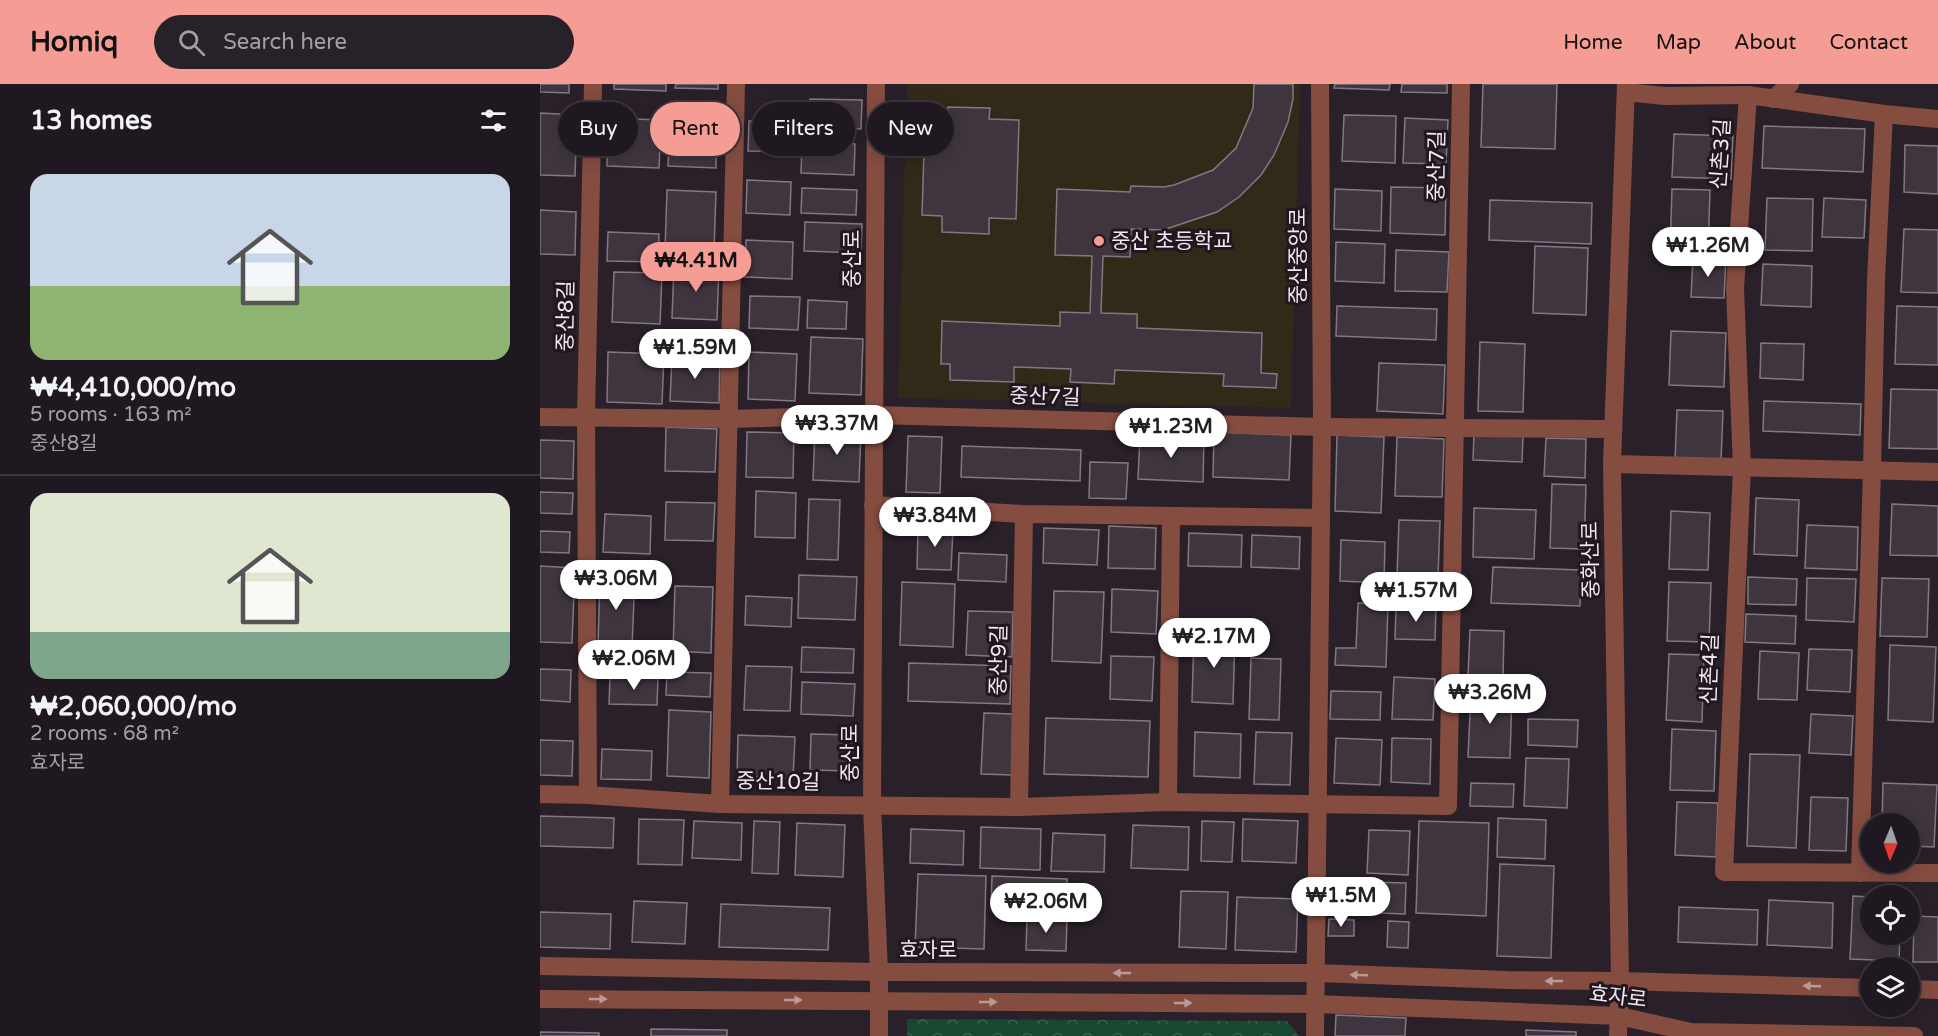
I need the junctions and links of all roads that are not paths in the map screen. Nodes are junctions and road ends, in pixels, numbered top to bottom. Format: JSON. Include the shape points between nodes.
{"nodes":[{"id":1,"x":593,"y":84,"type":"edge"},
{"id":2,"x":736,"y":84,"type":"edge"},
{"id":3,"x":876,"y":84,"type":"edge"},
{"id":4,"x":1320,"y":84,"type":"edge"},
{"id":5,"x":1461,"y":84,"type":"edge"},
{"id":6,"x":1790,"y":84,"type":"edge"},
{"id":7,"x":1626,"y":88,"type":"edge"},
{"id":8,"x":1748,"y":95,"type":"junction"},
{"id":9,"x":1773,"y":99,"type":"junction"},
{"id":10,"x":1884,"y":114,"type":"junction"},
{"id":11,"x":1938,"y":120,"type":"edge"},
{"id":12,"x":1735,"y":288,"type":"joint"},
{"id":13,"x":874,"y":415,"type":"junction"},
{"id":14,"x":540,"y":417,"type":"edge"},
{"id":15,"x":586,"y":417,"type":"junction"},
{"id":16,"x":730,"y":419,"type":"junction"},
{"id":17,"x":1322,"y":427,"type":"junction"},
{"id":18,"x":1455,"y":429,"type":"junction"},
{"id":19,"x":1613,"y":429,"type":"junction"},
{"id":20,"x":1612,"y":464,"type":"junction"},
{"id":21,"x":1742,"y":468,"type":"junction"},
{"id":22,"x":1872,"y":471,"type":"junction"},
{"id":23,"x":1938,"y":472,"type":"edge"},
{"id":24,"x":873,"y":506,"type":"junction"},
{"id":25,"x":1024,"y":514,"type":"junction"},
{"id":26,"x":1171,"y":516,"type":"junction"},
{"id":27,"x":1321,"y":519,"type":"junction"},
{"id":28,"x":540,"y":794,"type":"edge"},
{"id":29,"x":588,"y":795,"type":"junction"},
{"id":30,"x":1168,"y":802,"type":"junction"},
{"id":31,"x":720,"y":804,"type":"junction"},
{"id":32,"x":1317,"y":804,"type":"junction"},
{"id":33,"x":872,"y":806,"type":"junction"},
{"id":34,"x":1019,"y":807,"type":"junction"},
{"id":35,"x":1862,"y":813,"type":"edge"},
{"id":36,"x":1860,"y":873,"type":"edge"},
{"id":37,"x":1920,"y":873,"type":"edge"},
{"id":38,"x":1938,"y":873,"type":"edge"},
{"id":39,"x":540,"y":966,"type":"edge"},
{"id":40,"x":879,"y":972,"type":"junction"},
{"id":41,"x":1316,"y":973,"type":"junction"},
{"id":42,"x":1620,"y":981,"type":"junction"},
{"id":43,"x":1860,"y":988,"type":"edge"},
{"id":44,"x":1920,"y":989,"type":"edge"},
{"id":45,"x":1938,"y":990,"type":"edge"},
{"id":46,"x":540,"y":999,"type":"edge"},
{"id":47,"x":878,"y":1001,"type":"junction"},
{"id":48,"x":1316,"y":1004,"type":"junction"},
{"id":49,"x":1619,"y":1016,"type":"junction"},
{"id":50,"x":879,"y":1036,"type":"edge"},
{"id":51,"x":1315,"y":1036,"type":"edge"},
{"id":52,"x":1618,"y":1036,"type":"edge"},
{"id":53,"x":1914,"y":1036,"type":"edge"}],
"edges":[{"from":1,"to":15,"type":"street","name":"중산8길"},
{"from":2,"to":16,"type":"street"},
{"from":3,"to":13,"type":"street","name":"중산로"},
{"from":4,"to":17,"type":"street","name":"중산중앙로"},
{"from":5,"to":18,"type":"street","name":"중산7길"},
{"from":6,"to":9,"type":"street"},
{"from":7,"to":8,"type":"street","name":"신촌3길","via":[[1665,96]]},
{"from":7,"to":19,"type":"street","name":"중화산로"},
{"from":8,"to":9,"type":"street","name":"신촌3길"},
{"from":8,"to":12,"type":"street","name":"신촌3길"},
{"from":9,"to":10,"type":"street","name":"신촌3길"},
{"from":10,"to":11,"type":"street","name":"신촌3길"},
{"from":10,"to":22,"type":"street"},
{"from":12,"to":21,"type":"street","name":"신촌4길"},
{"from":13,"to":16,"type":"street"},
{"from":13,"to":17,"type":"street","name":"중산7길"},
{"from":13,"to":24,"type":"street","name":"중산로"},
{"from":14,"to":15,"type":"street"},
{"from":15,"to":16,"type":"street"},
{"from":15,"to":29,"type":"street","name":"중산8길"},
{"from":16,"to":31,"type":"street","name":"중산10길"},
{"from":17,"to":18,"type":"street","name":"중산7길"},
{"from":17,"to":27,"type":"street"},
{"from":18,"to":19,"type":"street","name":"중산7길"},
{"from":18,"to":32,"type":"street","name":"중산7길","via":[[1448,806]]},
{"from":19,"to":20,"type":"street","name":"중화산로"},
{"from":20,"to":21,"type":"street"},
{"from":20,"to":42,"type":"street","name":"중화산로"},
{"from":21,"to":22,"type":"street"},
{"from":21,"to":36,"type":"street","name":"신촌4길","via":[[1724,872]]},
{"from":22,"to":23,"type":"street"},
{"from":22,"to":35,"type":"street"},
{"from":24,"to":25,"type":"street"},
{"from":24,"to":33,"type":"street","name":"중산로"},
{"from":25,"to":26,"type":"street"},
{"from":25,"to":34,"type":"street","name":"중산9길"},
{"from":26,"to":27,"type":"street"},
{"from":26,"to":30,"type":"street"},
{"from":27,"to":32,"type":"street"},
{"from":28,"to":29,"type":"street","name":"중산10길"},
{"from":29,"to":31,"type":"street","name":"중산10길"},
{"from":30,"to":32,"type":"street"},
{"from":30,"to":34,"type":"street"},
{"from":31,"to":33,"type":"street","name":"중산10길"},
{"from":32,"to":41,"type":"street"},
{"from":33,"to":34,"type":"street"},
{"from":33,"to":40,"type":"street","name":"중산로"},
{"from":37,"to":38,"type":"street"},
{"from":39,"to":40,"type":"street","name":"효자로"},
{"from":41,"to":40,"type":"street","name":"효자로","one_way":true},
{"from":40,"to":47,"type":"street","name":"중산로"},
{"from":42,"to":41,"type":"street","name":"효자로","one_way":true},
{"from":41,"to":48,"type":"street"},
{"from":43,"to":42,"type":"street","name":"효자로","one_way":true},
{"from":42,"to":49,"type":"street","name":"중화산로"},
{"from":44,"to":45,"type":"street"},
{"from":46,"to":47,"type":"street","name":"효자로","one_way":true},
{"from":47,"to":48,"type":"street","name":"효자로","one_way":true},
{"from":47,"to":50,"type":"street","name":"중산로"},
{"from":48,"to":49,"type":"street","name":"효자로"},
{"from":48,"to":51,"type":"street"},
{"from":49,"to":52,"type":"street","name":"중화산로"},
{"from":49,"to":53,"type":"street","name":"효자로","via":[[1691,1032]]}]}
